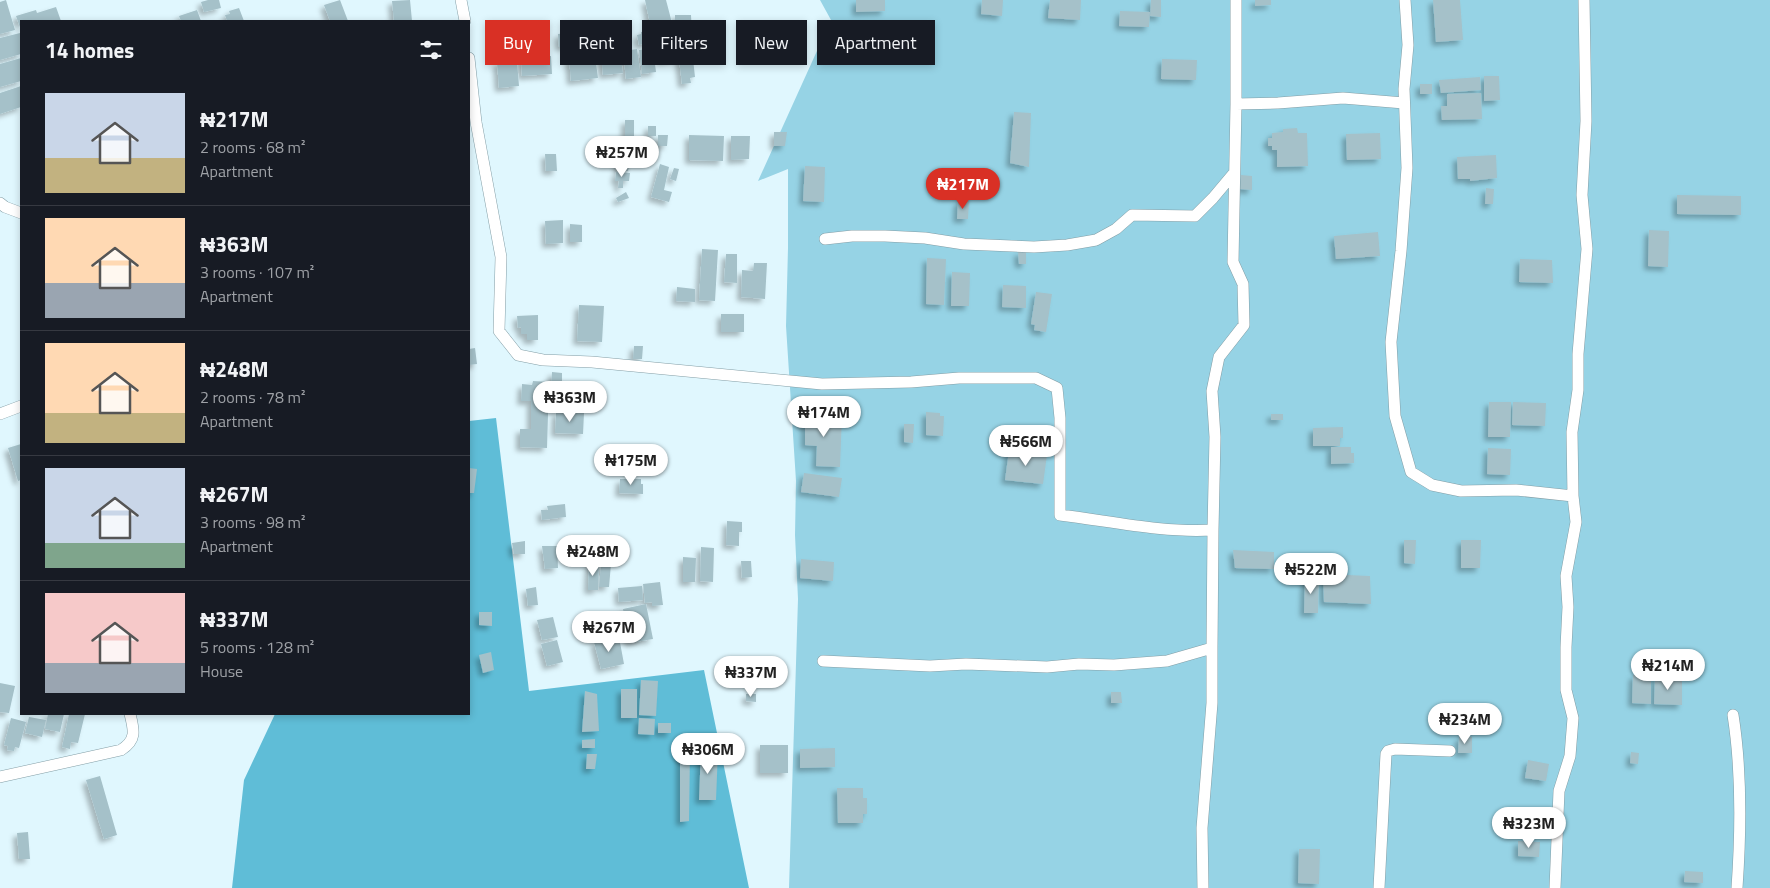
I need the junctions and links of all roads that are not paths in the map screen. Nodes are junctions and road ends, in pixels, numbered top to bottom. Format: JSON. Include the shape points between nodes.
{"nodes":[{"id":1,"x":461,"y":0,"type":"edge"},
{"id":2,"x":1236,"y":0,"type":"edge"},
{"id":3,"x":1405,"y":0,"type":"edge"},
{"id":4,"x":1584,"y":0,"type":"edge"},
{"id":5,"x":464,"y":20,"type":"edge"},
{"id":6,"x":470,"y":67,"type":"edge"},
{"id":7,"x":1404,"y":103,"type":"junction"},
{"id":8,"x":1236,"y":104,"type":"junction"},
{"id":9,"x":1234,"y":173,"type":"junction"},
{"id":10,"x":0,"y":203,"type":"edge"},
{"id":11,"x":20,"y":213,"type":"edge"},
{"id":12,"x":825,"y":239,"type":"dead end"},
{"id":13,"x":20,"y":406,"type":"edge"},
{"id":14,"x":0,"y":414,"type":"edge"},
{"id":15,"x":1573,"y":496,"type":"junction"},
{"id":16,"x":1213,"y":530,"type":"junction"},
{"id":17,"x":1212,"y":648,"type":"junction"},
{"id":18,"x":823,"y":661,"type":"dead end"},
{"id":19,"x":130,"y":715,"type":"edge"},
{"id":20,"x":1734,"y":715,"type":"dead end"},
{"id":21,"x":1450,"y":751,"type":"dead end"},
{"id":22,"x":0,"y":777,"type":"edge"},
{"id":23,"x":1203,"y":888,"type":"edge"},
{"id":24,"x":1379,"y":888,"type":"edge"},
{"id":25,"x":1555,"y":888,"type":"edge"},
{"id":26,"x":1737,"y":888,"type":"edge"}],
"edges":[{"from":1,"to":5,"type":"street"},
{"from":2,"to":8,"type":"street"},
{"from":3,"to":7,"type":"street","via":[[1408,45]]},
{"from":4,"to":15,"type":"street","via":[[1586,121],[1582,195],[1587,249],[1578,390],[1572,432]]},
{"from":6,"to":16,"type":"street","via":[[476,122],[501,256],[499,331],[518,355],[543,360],[822,384],[1036,378],[1057,388],[1060,515],[1146,527]]},
{"from":7,"to":8,"type":"street","via":[[1343,98]]},
{"from":7,"to":15,"type":"street","via":[[1407,168],[1391,342],[1395,416],[1411,472],[1432,484],[1461,491],[1516,490]]},
{"from":8,"to":9,"type":"street"},
{"from":9,"to":12,"type":"street","via":[[1195,216],[1132,215],[1096,240],[1067,245],[964,244],[885,236]]},
{"from":9,"to":16,"type":"street","via":[[1232,262],[1243,284],[1244,325],[1219,357],[1212,391],[1215,437]]},
{"from":10,"to":11,"type":"street"},
{"from":13,"to":14,"type":"street"},
{"from":15,"to":25,"type":"street","via":[[1576,522],[1566,576],[1566,690],[1573,718],[1570,756],[1559,791]]},
{"from":16,"to":17,"type":"street"},
{"from":17,"to":18,"type":"street","via":[[1167,661],[1114,665],[930,666]]},
{"from":17,"to":23,"type":"street","via":[[1212,703],[1202,828]]},
{"from":19,"to":22,"type":"street","via":[[134,729],[132,737],[129,745],[121,750]]},
{"from":20,"to":26,"type":"street","via":[[1738,743],[1740,838]]},
{"from":21,"to":24,"type":"street","via":[[1395,749],[1386,754]]}]}
